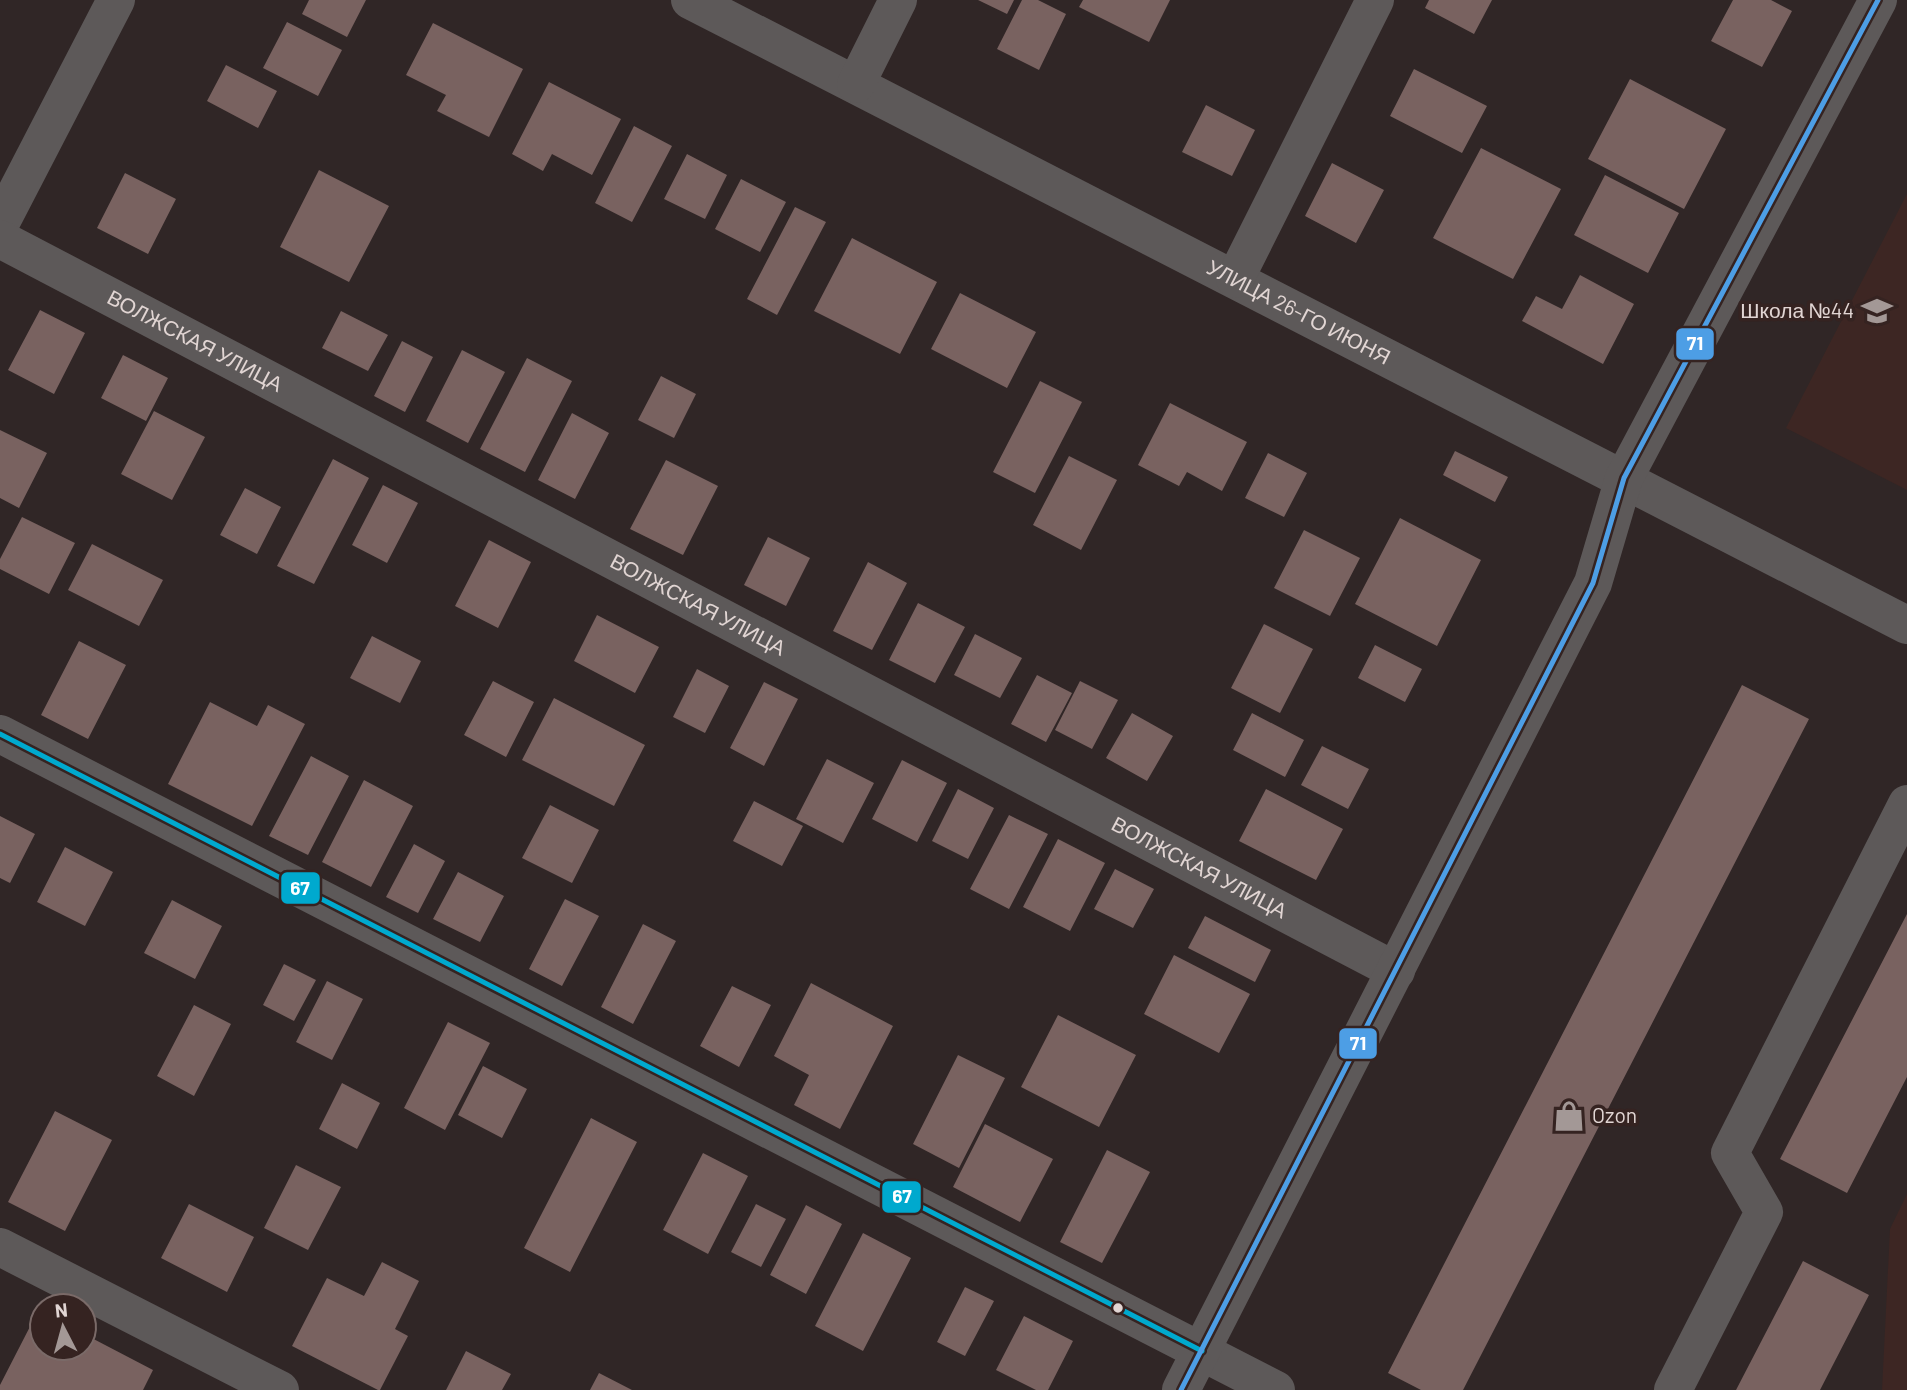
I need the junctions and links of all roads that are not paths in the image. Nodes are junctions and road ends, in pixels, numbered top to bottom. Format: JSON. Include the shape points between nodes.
{"nodes":[{"id":1,"x":116,"y":0,"type":"edge"},
{"id":2,"x":690,"y":0,"type":"edge"},
{"id":3,"x":898,"y":0,"type":"edge"},
{"id":4,"x":1375,"y":0,"type":"edge"},
{"id":5,"x":1878,"y":0,"type":"edge"},
{"id":6,"x":856,"y":84,"type":"junction"},
{"id":7,"x":0,"y":225,"type":"edge"},
{"id":8,"x":0,"y":239,"type":"edge"},
{"id":9,"x":1235,"y":279,"type":"junction"},
{"id":10,"x":1624,"y":478,"type":"junction"},
{"id":11,"x":1907,"y":625,"type":"edge"},
{"id":12,"x":0,"y":734,"type":"edge"},
{"id":13,"x":1907,"y":804,"type":"edge"},
{"id":14,"x":1396,"y":971,"type":"junction"},
{"id":15,"x":0,"y":1247,"type":"edge"},
{"id":16,"x":1202,"y":1351,"type":"junction"},
{"id":17,"x":280,"y":1390,"type":"edge"},
{"id":18,"x":1181,"y":1390,"type":"edge"},
{"id":19,"x":1276,"y":1390,"type":"edge"},
{"id":20,"x":1673,"y":1390,"type":"edge"}],
"edges":[{"from":1,"to":7,"type":"street"},
{"from":2,"to":6,"type":"street","name":"УЛИЦА 26-ГО ИЮНЯ"},
{"from":3,"to":6,"type":"street"},
{"from":4,"to":9,"type":"street"},
{"from":5,"to":10,"type":"street"},
{"from":6,"to":9,"type":"street","name":"УЛИЦА 26-ГО ИЮНЯ"},
{"from":8,"to":14,"type":"street","name":"ВОЛЖСКАЯ УЛИЦА"},
{"from":9,"to":10,"type":"street","name":"УЛИЦА 26-ГО ИЮНЯ"},
{"from":10,"to":11,"type":"street","name":"УЛИЦА 26-ГО ИЮНЯ"},
{"from":10,"to":14,"type":"street","via":[[1593,583]]},
{"from":12,"to":16,"type":"street"},
{"from":13,"to":20,"type":"street","via":[[1730,1153],[1765,1212]]},
{"from":14,"to":16,"type":"street"},
{"from":15,"to":17,"type":"street"},
{"from":16,"to":18,"type":"street"},
{"from":16,"to":19,"type":"street"}]}
